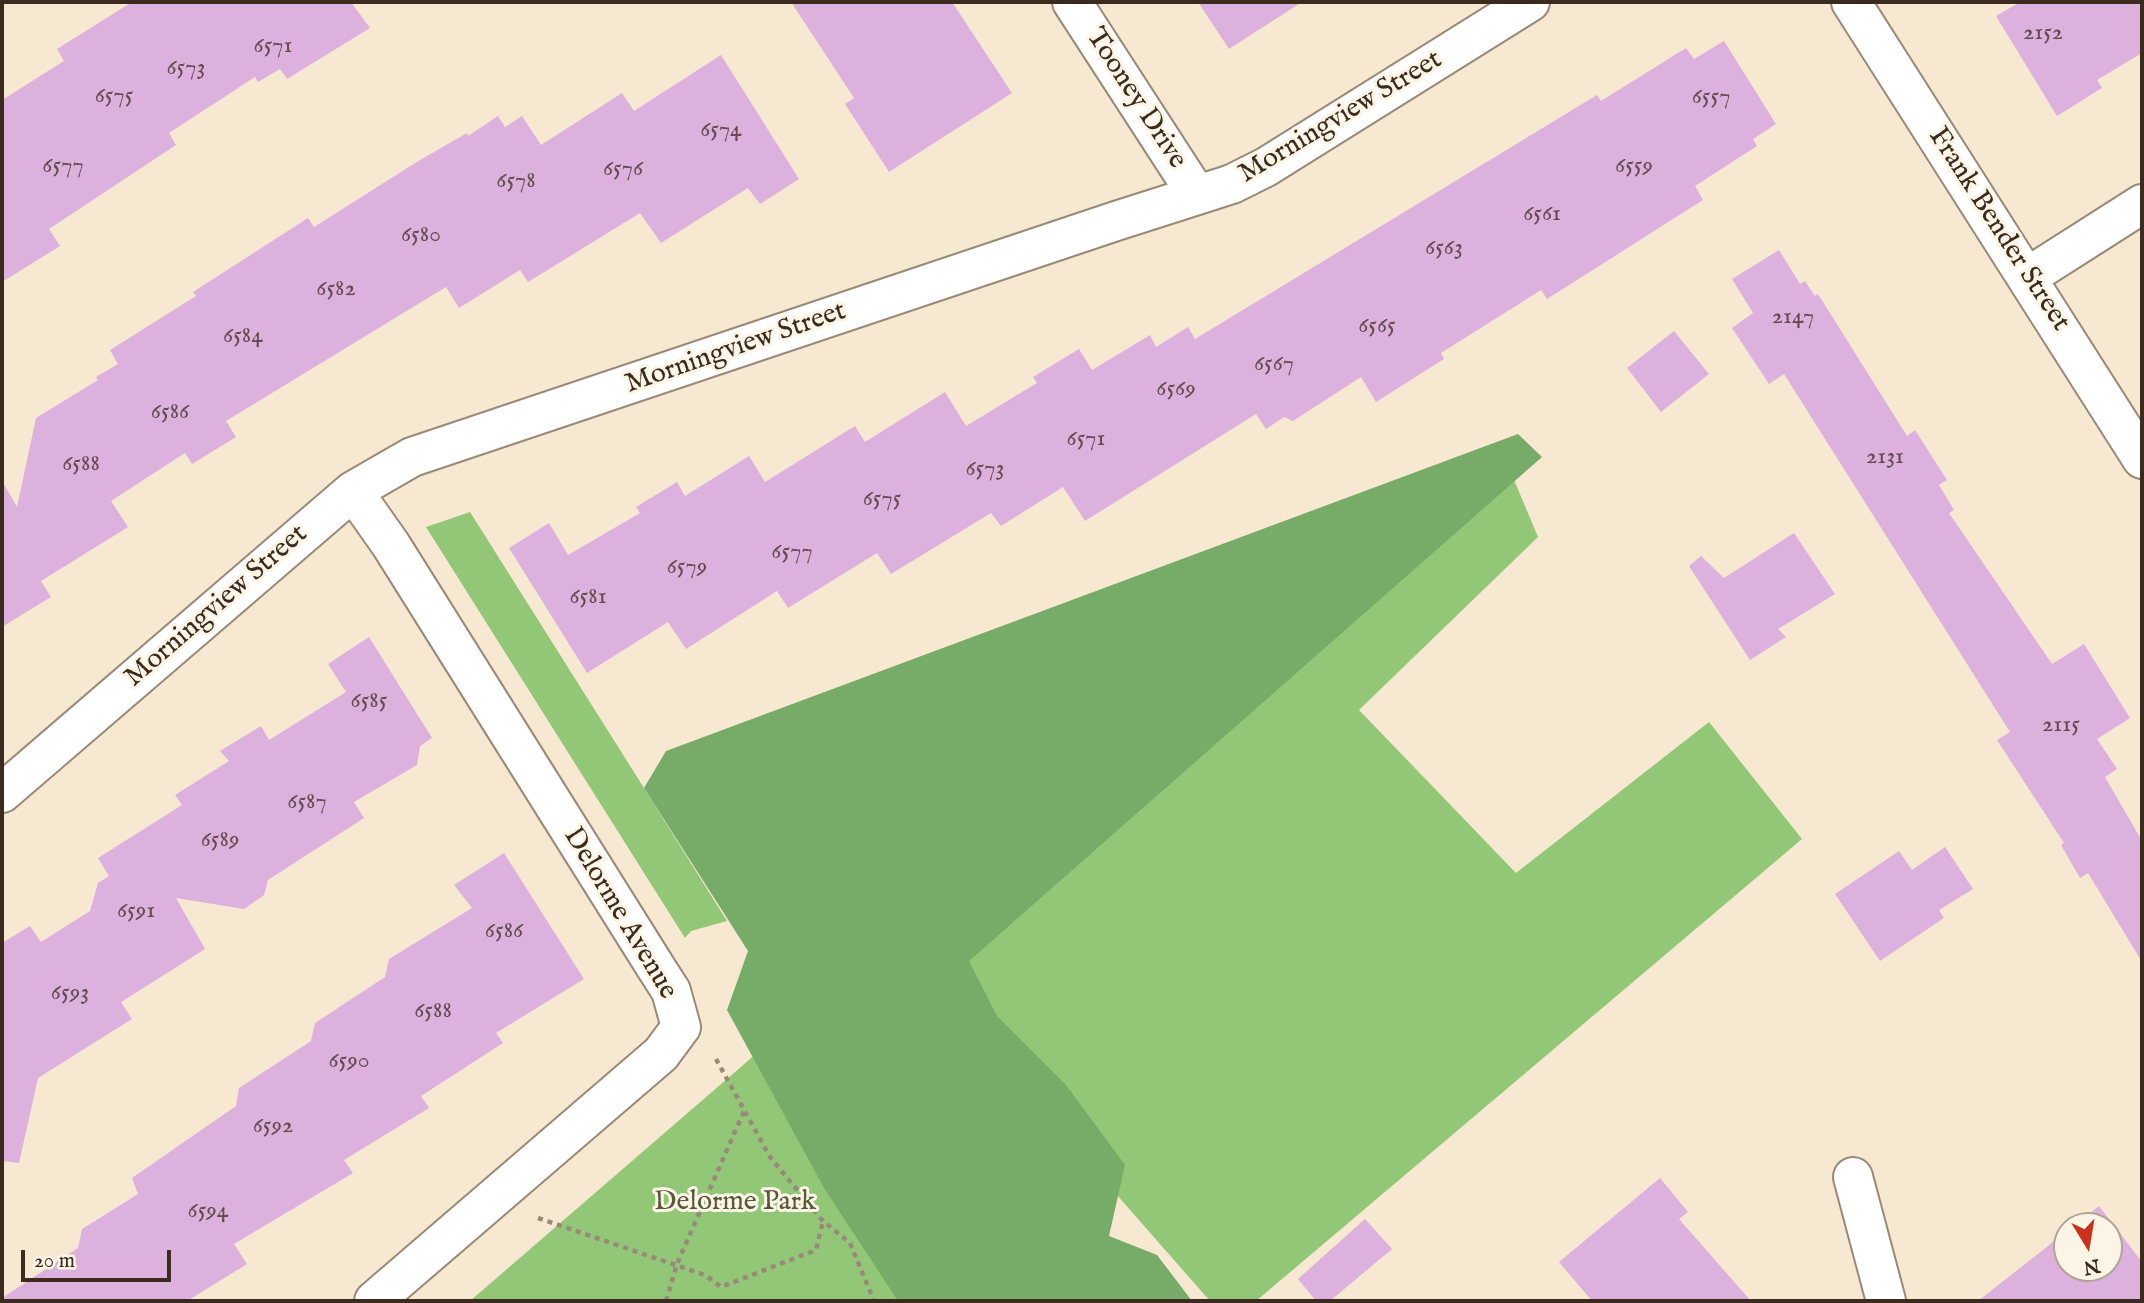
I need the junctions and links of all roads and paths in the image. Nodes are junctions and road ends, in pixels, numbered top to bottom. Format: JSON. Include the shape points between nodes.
{"nodes":[{"id":1,"x":1072,"y":2,"type":"edge"},
{"id":2,"x":1530,"y":2,"type":"edge"},
{"id":3,"x":1851,"y":2,"type":"edge"},
{"id":4,"x":1197,"y":195,"type":"junction"},
{"id":5,"x":2142,"y":204,"type":"edge"},
{"id":6,"x":2029,"y":276,"type":"junction"},
{"id":7,"x":2142,"y":459,"type":"edge"},
{"id":8,"x":353,"y":491,"type":"junction"},
{"id":9,"x":2,"y":793,"type":"edge"},
{"id":10,"x":681,"y":1027,"type":"junction"},
{"id":11,"x":744,"y":1110,"type":"junction"},
{"id":12,"x":1853,"y":1177,"type":"dead end"},
{"id":13,"x":489,"y":1201,"type":"junction"},
{"id":14,"x":823,"y":1221,"type":"junction"},
{"id":15,"x":677,"y":1264,"type":"junction"},
{"id":16,"x":374,"y":1301,"type":"edge"},
{"id":17,"x":666,"y":1301,"type":"edge"},
{"id":18,"x":874,"y":1301,"type":"edge"},
{"id":19,"x":1886,"y":1301,"type":"edge"}],
"edges":[{"from":1,"to":4,"type":"street","name":"Tooney Drive"},
{"from":2,"to":4,"type":"street","name":"Morningview Street","via":[[1266,167]]},
{"from":3,"to":6,"type":"street","name":"Frank Bender Street"},
{"from":4,"to":8,"type":"street","name":"Morningview Street","via":[[412,457]]},
{"from":5,"to":6,"type":"street"},
{"from":6,"to":7,"type":"street","name":"Frank Bender Street"},
{"from":8,"to":9,"type":"street","name":"Morningview Street"},
{"from":8,"to":10,"type":"street","name":"Delorme Avenue","via":[[656,966],[671,991]]},
{"from":10,"to":11,"type":"path","via":[[712,1053]]},
{"from":10,"to":13,"type":"street","name":"Delorme Avenue","via":[[660,1054]]},
{"from":11,"to":14,"type":"path","via":[[770,1157]]},
{"from":11,"to":15,"type":"path"},
{"from":12,"to":19,"type":"street"},
{"from":13,"to":15,"type":"path"},
{"from":13,"to":16,"type":"street","name":"Delorme Avenue"},
{"from":14,"to":15,"type":"path","via":[[816,1250],[722,1287]]},
{"from":14,"to":18,"type":"path","via":[[850,1243]]},
{"from":15,"to":17,"type":"path"}]}
